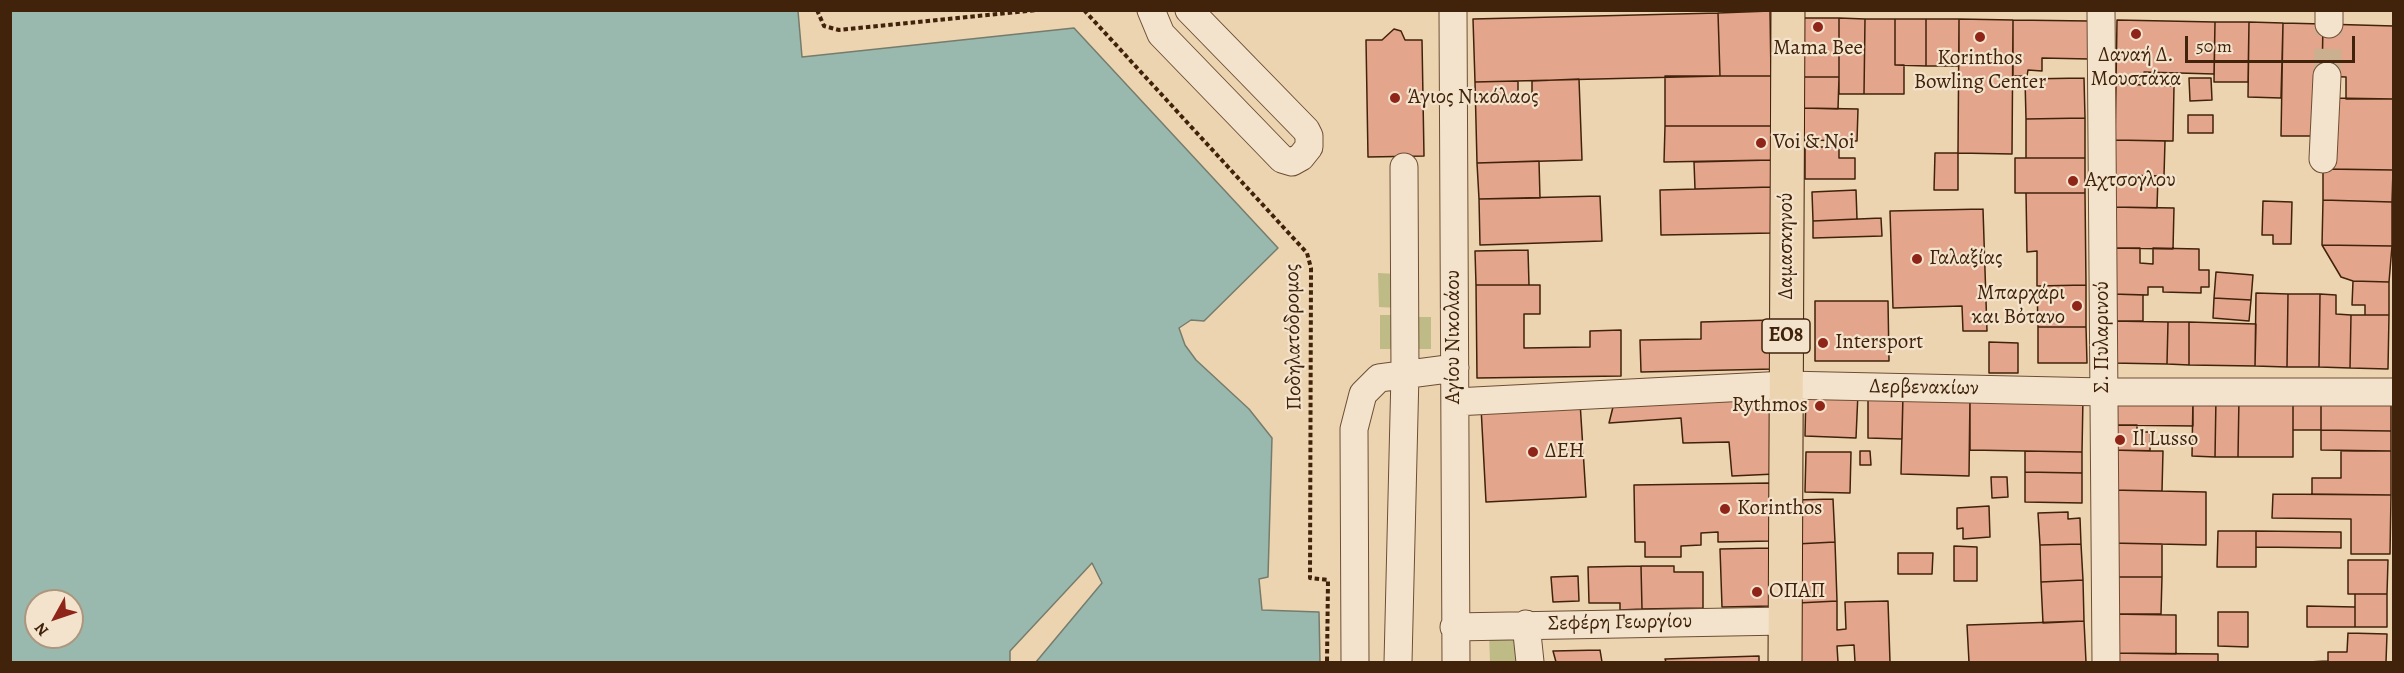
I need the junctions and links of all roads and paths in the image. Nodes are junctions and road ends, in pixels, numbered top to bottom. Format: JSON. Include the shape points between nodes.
{"nodes":[{"id":1,"x":817,"y":10,"type":"edge"},
{"id":2,"x":1037,"y":10,"type":"edge"},
{"id":3,"x":1084,"y":10,"type":"edge"},
{"id":4,"x":1151,"y":10,"type":"edge"},
{"id":5,"x":1189,"y":10,"type":"edge"},
{"id":6,"x":1453,"y":10,"type":"edge"},
{"id":7,"x":1788,"y":10,"type":"edge"},
{"id":8,"x":2101,"y":10,"type":"edge"},
{"id":9,"x":2327,"y":76,"type":"tunnel mouth"},
{"id":10,"x":2323,"y":159,"type":"dead end"},
{"id":11,"x":1404,"y":167,"type":"dead end"},
{"id":12,"x":1455,"y":368,"type":"junction"},
{"id":13,"x":1405,"y":374,"type":"junction"},
{"id":14,"x":1786,"y":385,"type":"junction"},
{"id":15,"x":2104,"y":392,"type":"junction"},
{"id":16,"x":2394,"y":392,"type":"edge"},
{"id":17,"x":1455,"y":402,"type":"junction"},
{"id":18,"x":1785,"y":621,"type":"junction"},
{"id":19,"x":1526,"y":624,"type":"junction"},
{"id":20,"x":1454,"y":627,"type":"junction"},
{"id":21,"x":1327,"y":663,"type":"edge"},
{"id":22,"x":1355,"y":663,"type":"edge"},
{"id":23,"x":1398,"y":663,"type":"edge"},
{"id":24,"x":1456,"y":663,"type":"edge"},
{"id":25,"x":1530,"y":663,"type":"edge"},
{"id":26,"x":1785,"y":663,"type":"edge"},
{"id":27,"x":2106,"y":663,"type":"edge"}],
"edges":[{"from":1,"to":2,"type":"path","via":[[824,26],[839,30]]},
{"from":3,"to":21,"type":"path","name":"Ποδηλατόδρομος","via":[[1307,253],[1311,268],[1311,578],[1328,580]]},
{"from":4,"to":5,"type":"street","via":[[1161,34],[1282,159],[1292,162],[1301,157],[1309,147],[1306,130]]},
{"from":6,"to":12,"type":"street","name":"Αγίου Νικολάου"},
{"from":7,"to":14,"type":"main road","name":"Δαμασκηνού","number":"ΕΟ8"},
{"from":8,"to":15,"type":"street","name":"Σ. Πυλαρινού"},
{"from":9,"to":10,"type":"street"},
{"from":11,"to":13,"type":"street"},
{"from":12,"to":13,"type":"street"},
{"from":12,"to":17,"type":"street","name":"Αγίου Νικολάου"},
{"from":13,"to":22,"type":"street","via":[[1379,378],[1363,394],[1354,429]]},
{"from":13,"to":23,"type":"street"},
{"from":14,"to":15,"type":"street","name":"Δερβενακίων"},
{"from":14,"to":17,"type":"street","name":"Δερβενακίων"},
{"from":14,"to":18,"type":"main road","name":"Δαμασκηνού","number":"ΕΟ8"},
{"from":15,"to":16,"type":"street","name":"Δερβενακίων"},
{"from":15,"to":27,"type":"street","name":"Σ. Πυλαρινού"},
{"from":17,"to":20,"type":"street","name":"Αγίου Νικολάου"},
{"from":18,"to":19,"type":"street","name":"Σεφέρη Γεωργίου"},
{"from":18,"to":26,"type":"main road","name":"Δαμασκηνού","number":"ΕΟ8"},
{"from":19,"to":20,"type":"street","name":"Σεφέρη Γεωργίου"},
{"from":19,"to":25,"type":"street"},
{"from":20,"to":24,"type":"street","name":"Αγίου Νικολάου"}]}
